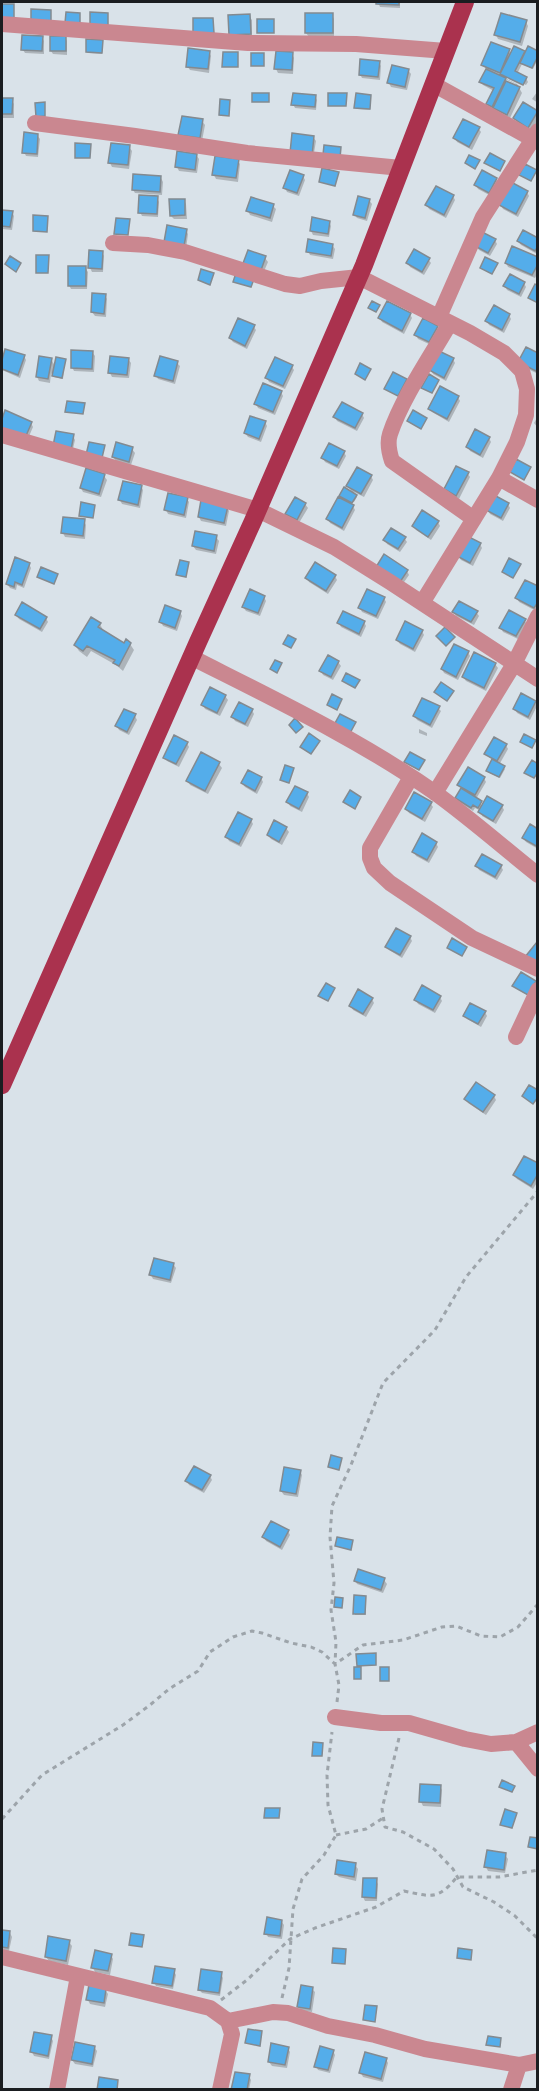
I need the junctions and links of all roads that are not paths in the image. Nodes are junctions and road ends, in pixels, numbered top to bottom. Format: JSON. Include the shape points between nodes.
{"nodes":[{"id":1,"x":465,"y":2,"type":"edge"},
{"id":2,"x":2,"y":24,"type":"edge"},
{"id":3,"x":446,"y":51,"type":"junction"},
{"id":4,"x":433,"y":84,"type":"junction"},
{"id":5,"x":35,"y":123,"type":"dead end"},
{"id":6,"x":536,"y":137,"type":"edge"},
{"id":7,"x":401,"y":168,"type":"junction"},
{"id":8,"x":113,"y":243,"type":"dead end"},
{"id":9,"x":358,"y":277,"type":"junction"},
{"id":10,"x":445,"y":320,"type":"junction"},
{"id":11,"x":2,"y":435,"type":"edge"},
{"id":12,"x":499,"y":477,"type":"junction"},
{"id":13,"x":537,"y":500,"type":"edge"},
{"id":14,"x":258,"y":510,"type":"junction"},
{"id":15,"x":474,"y":519,"type":"junction"},
{"id":16,"x":422,"y":603,"type":"junction"},
{"id":17,"x":537,"y":616,"type":"edge"},
{"id":18,"x":191,"y":657,"type":"junction"},
{"id":19,"x":514,"y":664,"type":"junction"},
{"id":20,"x":537,"y":680,"type":"edge"},
{"id":21,"x":411,"y":777,"type":"junction"},
{"id":22,"x":435,"y":793,"type":"junction"},
{"id":23,"x":537,"y":874,"type":"edge"},
{"id":24,"x":537,"y":969,"type":"edge"},
{"id":25,"x":537,"y":990,"type":"edge"},
{"id":26,"x":516,"y":1037,"type":"dead end"},
{"id":27,"x":2,"y":1085,"type":"edge"},
{"id":28,"x":335,"y":1717,"type":"road end"},
{"id":29,"x":537,"y":1732,"type":"edge"},
{"id":30,"x":516,"y":1742,"type":"junction"},
{"id":31,"x":537,"y":1769,"type":"edge"},
{"id":32,"x":2,"y":1957,"type":"edge"},
{"id":33,"x":78,"y":1976,"type":"junction"},
{"id":34,"x":228,"y":2020,"type":"junction"},
{"id":35,"x":537,"y":2061,"type":"edge"},
{"id":36,"x":519,"y":2065,"type":"junction"},
{"id":37,"x":57,"y":2090,"type":"edge"},
{"id":38,"x":220,"y":2090,"type":"edge"},
{"id":39,"x":511,"y":2090,"type":"edge"}],
"edges":[{"from":1,"to":3,"type":"main road"},
{"from":2,"to":3,"type":"street","via":[[248,43],[356,44]]},
{"from":3,"to":4,"type":"main road"},
{"from":4,"to":6,"type":"street"},
{"from":4,"to":7,"type":"main road"},
{"from":5,"to":7,"type":"street","via":[[247,153]]},
{"from":6,"to":10,"type":"street","via":[[483,217]]},
{"from":7,"to":9,"type":"main road"},
{"from":8,"to":9,"type":"street","via":[[185,252],[285,284],[300,286]]},
{"from":9,"to":10,"type":"street"},
{"from":9,"to":14,"type":"main road"},
{"from":10,"to":12,"type":"street","via":[[504,353],[522,371],[527,388],[526,415]]},
{"from":10,"to":15,"type":"street","via":[[389,435],[388,451],[392,461]]},
{"from":11,"to":14,"type":"street"},
{"from":12,"to":13,"type":"street"},
{"from":12,"to":15,"type":"street"},
{"from":14,"to":16,"type":"street","via":[[334,547]]},
{"from":14,"to":18,"type":"main road"},
{"from":15,"to":16,"type":"street"},
{"from":16,"to":19,"type":"street"},
{"from":17,"to":19,"type":"street"},
{"from":18,"to":21,"type":"street","via":[[313,718]]},
{"from":18,"to":27,"type":"main road"},
{"from":19,"to":20,"type":"street"},
{"from":19,"to":22,"type":"street"},
{"from":21,"to":22,"type":"street"},
{"from":21,"to":24,"type":"street","via":[[370,848],[374,868],[472,938]]},
{"from":22,"to":23,"type":"street"},
{"from":25,"to":26,"type":"street"},
{"from":28,"to":30,"type":"street","via":[[401,1723],[482,1742]]},
{"from":29,"to":30,"type":"street"},
{"from":30,"to":31,"type":"street"},
{"from":32,"to":33,"type":"street"},
{"from":33,"to":34,"type":"street","via":[[210,2008]]},
{"from":33,"to":37,"type":"street"},
{"from":34,"to":36,"type":"street","via":[[288,2013],[425,2049]]},
{"from":34,"to":38,"type":"street","via":[[232,2034]]},
{"from":35,"to":36,"type":"street"},
{"from":36,"to":39,"type":"street"}]}
